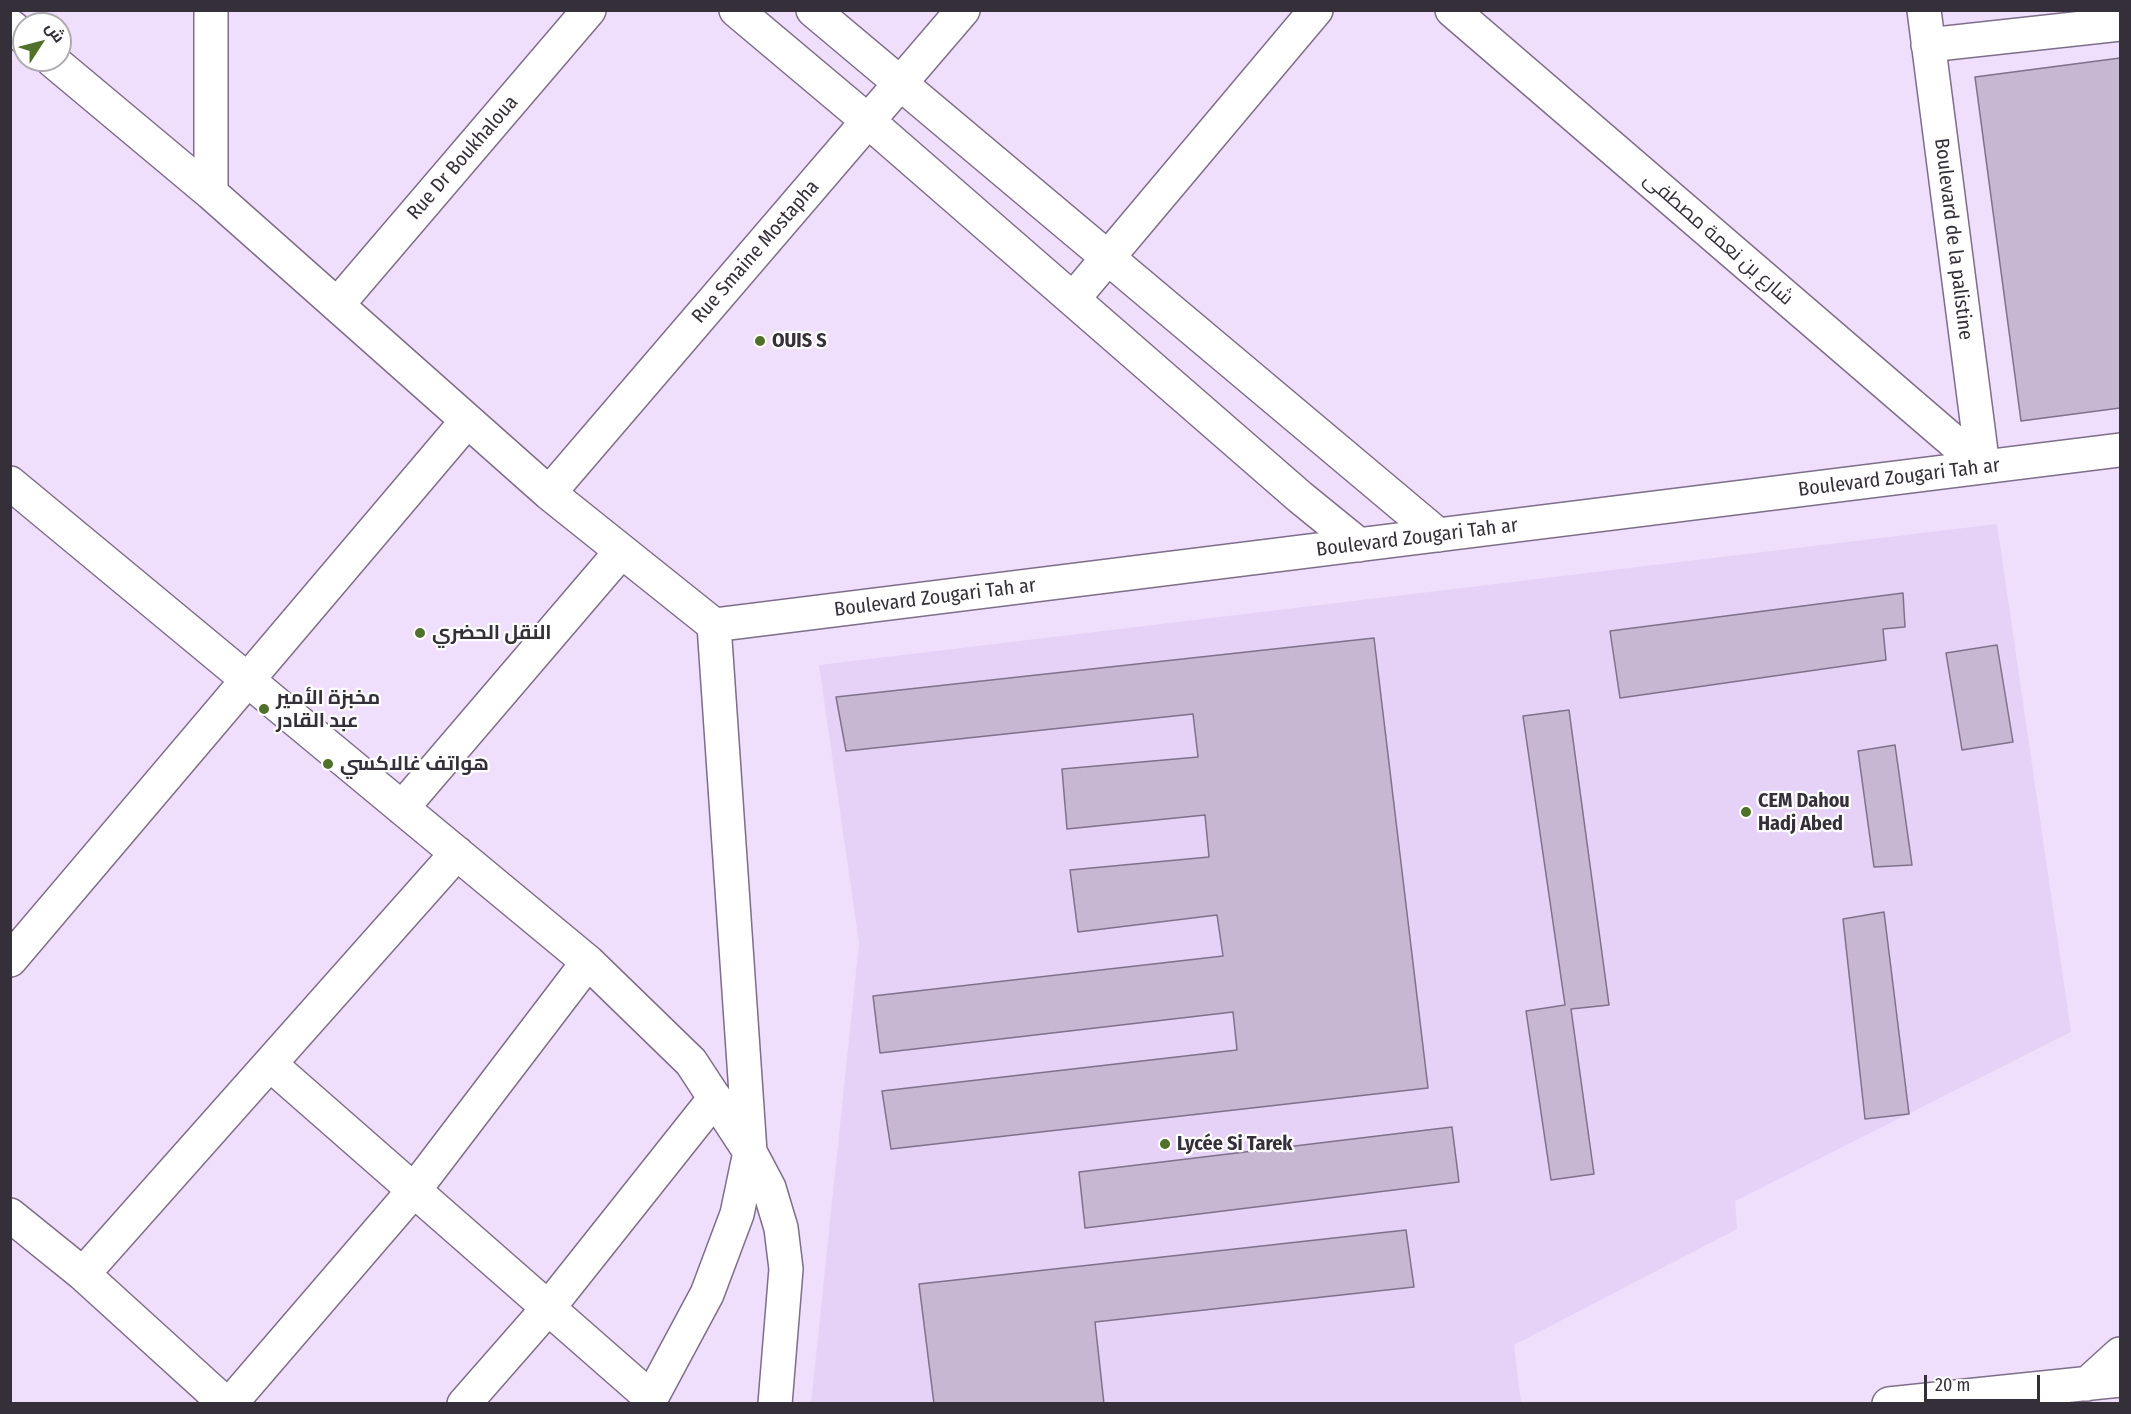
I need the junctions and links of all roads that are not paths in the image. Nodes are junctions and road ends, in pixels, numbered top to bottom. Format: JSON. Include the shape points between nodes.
{"nodes":[{"id":1,"x":211,"y":10,"type":"edge"},
{"id":2,"x":589,"y":10,"type":"edge"},
{"id":3,"x":736,"y":10,"type":"edge"},
{"id":4,"x":813,"y":10,"type":"edge"},
{"id":5,"x":963,"y":10,"type":"edge"},
{"id":6,"x":1316,"y":10,"type":"edge"},
{"id":7,"x":1452,"y":10,"type":"edge"},
{"id":8,"x":1924,"y":10,"type":"edge"},
{"id":9,"x":2121,"y":24,"type":"edge"},
{"id":10,"x":1928,"y":45,"type":"junction"},
{"id":11,"x":65,"y":72,"type":"edge"},
{"id":12,"x":900,"y":84,"type":"junction"},
{"id":13,"x":868,"y":121,"type":"junction"},
{"id":14,"x":211,"y":193,"type":"junction"},
{"id":15,"x":1108,"y":259,"type":"junction"},
{"id":16,"x":1073,"y":299,"type":"junction"},
{"id":17,"x":336,"y":305,"type":"junction"},
{"id":18,"x":467,"y":421,"type":"junction"},
{"id":19,"x":2121,"y":450,"type":"edge"},
{"id":20,"x":1983,"y":467,"type":"junction"},
{"id":21,"x":10,"y":483,"type":"edge"},
{"id":22,"x":549,"y":493,"type":"junction"},
{"id":23,"x":1438,"y":535,"type":"junction"},
{"id":24,"x":1359,"y":545,"type":"junction"},
{"id":25,"x":620,"y":553,"type":"junction"},
{"id":26,"x":714,"y":625,"type":"junction"},
{"id":27,"x":248,"y":680,"type":"junction"},
{"id":28,"x":402,"y":808,"type":"junction"},
{"id":29,"x":457,"y":853,"type":"junction"},
{"id":30,"x":10,"y":960,"type":"edge"},
{"id":31,"x":588,"y":962,"type":"junction"},
{"id":32,"x":271,"y":1065,"type":"junction"},
{"id":33,"x":715,"y":1098,"type":"junction"},
{"id":34,"x":750,"y":1152,"type":"junction"},
{"id":35,"x":415,"y":1189,"type":"junction"},
{"id":36,"x":10,"y":1215,"type":"edge"},
{"id":37,"x":83,"y":1274,"type":"junction"},
{"id":38,"x":549,"y":1307,"type":"junction"},
{"id":39,"x":2121,"y":1354,"type":"edge"},
{"id":40,"x":2121,"y":1380,"type":"edge"},
{"id":41,"x":2087,"y":1384,"type":"junction"},
{"id":42,"x":650,"y":1401,"type":"edge"},
{"id":43,"x":228,"y":1404,"type":"edge"},
{"id":44,"x":464,"y":1404,"type":"edge"},
{"id":45,"x":775,"y":1404,"type":"edge"},
{"id":46,"x":1889,"y":1404,"type":"edge"}],
"edges":[{"from":1,"to":14,"type":"street"},
{"from":2,"to":17,"type":"street","name":"Rue Dr Boukhaloua"},
{"from":3,"to":13,"type":"street"},
{"from":4,"to":12,"type":"street"},
{"from":5,"to":12,"type":"street","name":"Rue Smaine Mostapha"},
{"from":6,"to":15,"type":"street"},
{"from":7,"to":20,"type":"street","name":"شارع بن نعمة مصطفى"},
{"from":8,"to":10,"type":"street","name":"Boulevard de la palistine"},
{"from":9,"to":10,"type":"street"},
{"from":10,"to":20,"type":"street","name":"Boulevard de la palistine"},
{"from":11,"to":14,"type":"street"},
{"from":12,"to":13,"type":"street","name":"Rue Smaine Mostapha"},
{"from":12,"to":15,"type":"street"},
{"from":13,"to":16,"type":"street"},
{"from":13,"to":22,"type":"street","name":"Rue Smaine Mostapha"},
{"from":14,"to":17,"type":"street"},
{"from":15,"to":16,"type":"street"},
{"from":15,"to":23,"type":"street"},
{"from":16,"to":24,"type":"street"},
{"from":17,"to":18,"type":"street"},
{"from":18,"to":22,"type":"street"},
{"from":18,"to":27,"type":"street"},
{"from":19,"to":20,"type":"street","name":"Boulevard Zougari Tah ar"},
{"from":20,"to":23,"type":"street","name":"Boulevard Zougari Tah ar"},
{"from":21,"to":27,"type":"street"},
{"from":22,"to":25,"type":"street"},
{"from":23,"to":24,"type":"street","name":"Boulevard Zougari Tah ar"},
{"from":24,"to":26,"type":"street","name":"Boulevard Zougari Tah ar"},
{"from":25,"to":26,"type":"street"},
{"from":25,"to":28,"type":"street"},
{"from":26,"to":34,"type":"street"},
{"from":27,"to":28,"type":"street"},
{"from":27,"to":30,"type":"street"},
{"from":28,"to":29,"type":"street"},
{"from":29,"to":31,"type":"street"},
{"from":29,"to":32,"type":"street"},
{"from":31,"to":33,"type":"street","via":[[691,1062]]},
{"from":31,"to":35,"type":"street"},
{"from":32,"to":35,"type":"street"},
{"from":32,"to":37,"type":"street"},
{"from":33,"to":34,"type":"street"},
{"from":33,"to":38,"type":"street"},
{"from":34,"to":42,"type":"street","via":[[737,1214],[707,1294]]},
{"from":34,"to":45,"type":"street","via":[[769,1188],[781,1228],[786,1269]]},
{"from":35,"to":38,"type":"street"},
{"from":35,"to":43,"type":"street"},
{"from":36,"to":37,"type":"street"},
{"from":37,"to":43,"type":"street"},
{"from":38,"to":42,"type":"street"},
{"from":38,"to":44,"type":"street"},
{"from":39,"to":41,"type":"street"},
{"from":40,"to":41,"type":"street"},
{"from":41,"to":46,"type":"street"}]}
